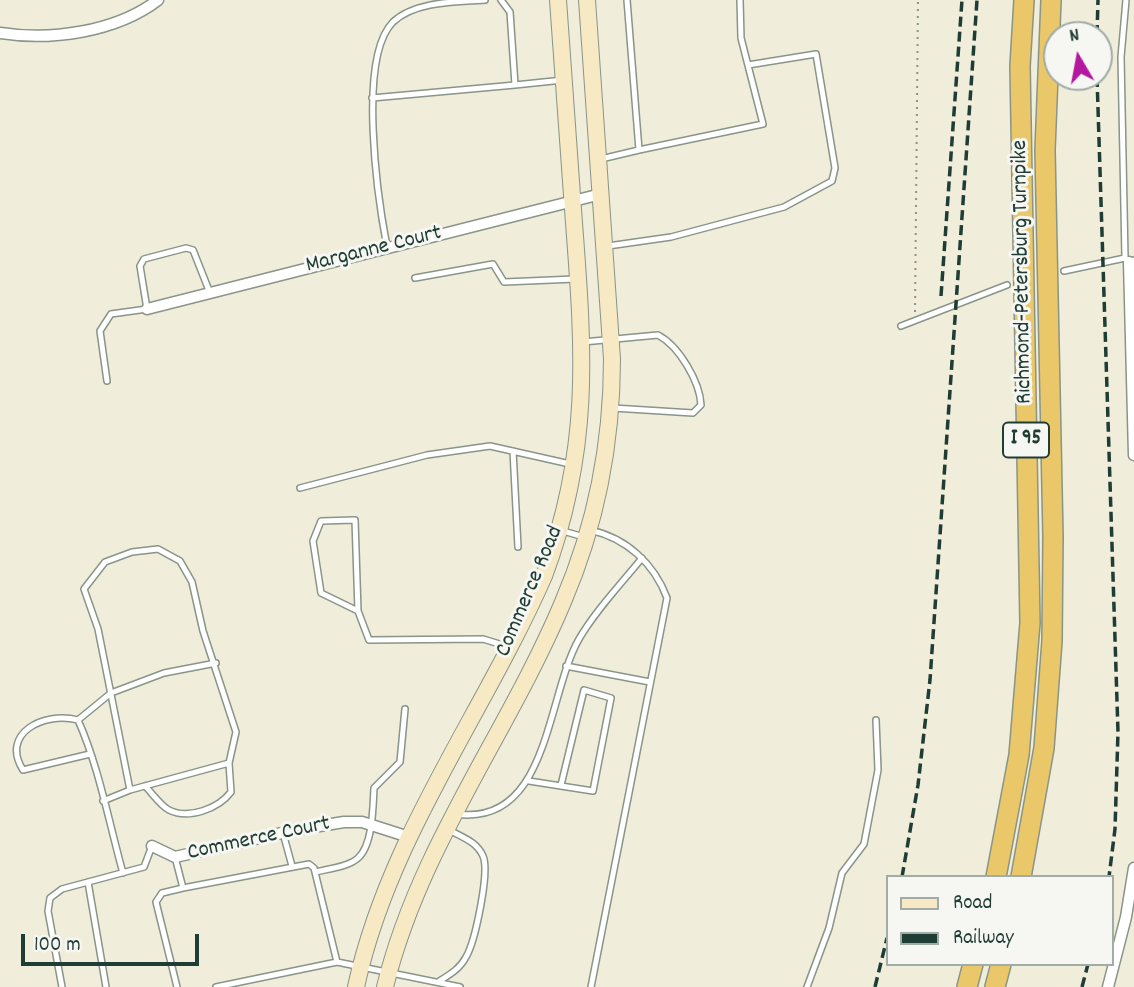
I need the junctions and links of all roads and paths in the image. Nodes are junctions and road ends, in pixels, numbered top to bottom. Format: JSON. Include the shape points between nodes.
{"nodes":[{"id":1,"x":158,"y":0,"type":"edge"},
{"id":2,"x":485,"y":0,"type":"edge"},
{"id":3,"x":501,"y":0,"type":"edge"},
{"id":4,"x":558,"y":0,"type":"edge"},
{"id":5,"x":587,"y":0,"type":"edge"},
{"id":6,"x":627,"y":0,"type":"edge"},
{"id":7,"x":740,"y":0,"type":"edge"},
{"id":8,"x":918,"y":0,"type":"edge"},
{"id":9,"x":1024,"y":0,"type":"edge"},
{"id":10,"x":1051,"y":0,"type":"edge"},
{"id":11,"x":1126,"y":0,"type":"edge"},
{"id":12,"x":0,"y":33,"type":"edge"},
{"id":13,"x":748,"y":65,"type":"junction"},
{"id":14,"x":564,"y":80,"type":"junction"},
{"id":15,"x":515,"y":85,"type":"junction"},
{"id":16,"x":372,"y":98,"type":"junction"},
{"id":17,"x":639,"y":150,"type":"junction"},
{"id":18,"x":598,"y":160,"type":"junction"},
{"id":19,"x":601,"y":194,"type":"junction"},
{"id":20,"x":573,"y":200,"type":"junction"},
{"id":21,"x":604,"y":246,"type":"junction"},
{"id":22,"x":387,"y":247,"type":"junction"},
{"id":23,"x":1129,"y":260,"type":"edge"},
{"id":24,"x":1064,"y":271,"type":"dead end"},
{"id":25,"x":415,"y":278,"type":"dead end"},
{"id":26,"x":578,"y":279,"type":"junction"},
{"id":27,"x":1007,"y":285,"type":"dead end"},
{"id":28,"x":210,"y":293,"type":"junction"},
{"id":29,"x":147,"y":309,"type":"junction"},
{"id":30,"x":915,"y":320,"type":"junction"},
{"id":31,"x":901,"y":326,"type":"dead end"},
{"id":32,"x":611,"y":339,"type":"junction"},
{"id":33,"x":583,"y":342,"type":"junction"},
{"id":34,"x":107,"y":381,"type":"dead end"},
{"id":35,"x":611,"y":408,"type":"junction"},
{"id":36,"x":513,"y":451,"type":"junction"},
{"id":37,"x":1134,"y":455,"type":"edge"},
{"id":38,"x":575,"y":465,"type":"junction"},
{"id":39,"x":300,"y":488,"type":"dead end"},
{"id":40,"x":560,"y":530,"type":"junction"},
{"id":41,"x":594,"y":534,"type":"junction"},
{"id":42,"x":518,"y":547,"type":"dead end"},
{"id":43,"x":642,"y":558,"type":"junction"},
{"id":44,"x":358,"y":611,"type":"junction"},
{"id":45,"x":509,"y":647,"type":"junction"},
{"id":46,"x":216,"y":663,"type":"junction"},
{"id":47,"x":566,"y":666,"type":"junction"},
{"id":48,"x":650,"y":682,"type":"junction"},
{"id":49,"x":111,"y":693,"type":"junction"},
{"id":50,"x":405,"y":709,"type":"dead end"},
{"id":51,"x":78,"y":720,"type":"junction"},
{"id":52,"x":876,"y":720,"type":"dead end"},
{"id":53,"x":18,"y":726,"type":"dead end"},
{"id":54,"x":7,"y":748,"type":"dead end"},
{"id":55,"x":90,"y":754,"type":"junction"},
{"id":56,"x":229,"y":763,"type":"junction"},
{"id":57,"x":529,"y":781,"type":"junction"},
{"id":58,"x":561,"y":785,"type":"junction"},
{"id":59,"x":145,"y":786,"type":"junction"},
{"id":60,"x":130,"y":790,"type":"junction"},
{"id":61,"x":103,"y":801,"type":"junction"},
{"id":62,"x":450,"y":821,"type":"junction"},
{"id":63,"x":372,"y":825,"type":"junction"},
{"id":64,"x":283,"y":833,"type":"junction"},
{"id":65,"x":409,"y":837,"type":"junction"},
{"id":66,"x":152,"y":846,"type":"joint"},
{"id":67,"x":175,"y":858,"type":"junction"},
{"id":68,"x":292,"y":866,"type":"junction"},
{"id":69,"x":1134,"y":868,"type":"edge"},
{"id":70,"x":315,"y":872,"type":"junction"},
{"id":71,"x":123,"y":873,"type":"junction"},
{"id":72,"x":996,"y":875,"type":"edge"},
{"id":73,"x":1021,"y":875,"type":"edge"},
{"id":74,"x":88,"y":882,"type":"junction"},
{"id":75,"x":183,"y":888,"type":"junction"},
{"id":76,"x":337,"y":962,"type":"junction"},
{"id":77,"x":361,"y":965,"type":"junction"},
{"id":78,"x":972,"y":966,"type":"edge"},
{"id":79,"x":1000,"y":966,"type":"edge"},
{"id":80,"x":387,"y":979,"type":"edge"},
{"id":81,"x":438,"y":982,"type":"junction"},
{"id":82,"x":62,"y":987,"type":"edge"},
{"id":83,"x":106,"y":987,"type":"edge"},
{"id":84,"x":177,"y":987,"type":"edge"},
{"id":85,"x":216,"y":987,"type":"edge"},
{"id":86,"x":356,"y":987,"type":"edge"},
{"id":87,"x":460,"y":987,"type":"edge"},
{"id":88,"x":591,"y":987,"type":"edge"},
{"id":89,"x":807,"y":987,"type":"edge"},
{"id":90,"x":967,"y":987,"type":"edge"},
{"id":91,"x":995,"y":987,"type":"edge"},
{"id":92,"x":1108,"y":987,"type":"edge"}],
"edges":[{"from":1,"to":12,"type":"street","via":[[124,19],[91,29],[57,34]]},
{"from":2,"to":16,"type":"lane","via":[[421,8],[392,23],[376,68]]},
{"from":3,"to":15,"type":"lane","via":[[510,12]]},
{"from":4,"to":14,"type":"main road","name":"Commerce Road"},
{"from":5,"to":18,"type":"main road","name":"Commerce Road"},
{"from":6,"to":17,"type":"lane"},
{"from":7,"to":13,"type":"lane","via":[[741,38]]},
{"from":8,"to":30,"type":"path"},
{"from":9,"to":72,"type":"highway","name":"Richmond-Petersburg Turnpike","number":"I 95","via":[[1020,66],[1030,623],[1019,755]]},
{"from":10,"to":73,"type":"highway","name":"Richmond-Petersburg Turnpike","number":"I 95","via":[[1045,150],[1052,641],[1044,748]]},
{"from":11,"to":23,"type":"lane","via":[[1121,57]]},
{"from":13,"to":17,"type":"lane","via":[[764,124]]},
{"from":13,"to":21,"type":"lane","via":[[816,54],[835,168],[832,181],[784,207],[671,237]]},
{"from":14,"to":15,"type":"lane"},
{"from":14,"to":20,"type":"main road","name":"Commerce Road"},
{"from":15,"to":16,"type":"lane"},
{"from":16,"to":22,"type":"lane"},
{"from":17,"to":18,"type":"lane"},
{"from":18,"to":19,"type":"main road","name":"Commerce Road"},
{"from":19,"to":20,"type":"street","name":"Marganne Court"},
{"from":19,"to":21,"type":"main road","name":"Commerce Road"},
{"from":20,"to":22,"type":"street","name":"Marganne Court"},
{"from":20,"to":26,"type":"main road","name":"Commerce Road"},
{"from":21,"to":32,"type":"main road","name":"Commerce Road"},
{"from":22,"to":28,"type":"street","name":"Marganne Court"},
{"from":23,"to":24,"type":"lane"},
{"from":23,"to":37,"type":"street"},
{"from":25,"to":26,"type":"lane","via":[[493,264],[504,282]]},
{"from":26,"to":33,"type":"main road","name":"Commerce Road"},
{"from":27,"to":30,"type":"lane"},
{"from":28,"to":29,"type":"street","name":"Marganne Court"},
{"from":28,"to":29,"type":"lane","via":[[193,250],[149,257],[139,266]]},
{"from":29,"to":34,"type":"lane","via":[[111,314],[100,331]]},
{"from":30,"to":31,"type":"lane"},
{"from":32,"to":33,"type":"lane"},
{"from":32,"to":35,"type":"main road","name":"Commerce Road"},
{"from":32,"to":35,"type":"lane","via":[[659,335],[669,341],[701,390],[701,405],[693,413]]},
{"from":33,"to":38,"type":"main road","name":"Commerce Road"},
{"from":35,"to":41,"type":"main road","name":"Commerce Road"},
{"from":36,"to":38,"type":"lane"},
{"from":36,"to":39,"type":"lane","via":[[490,446],[428,455]]},
{"from":36,"to":42,"type":"lane"},
{"from":38,"to":40,"type":"main road","name":"Commerce Road"},
{"from":40,"to":41,"type":"lane"},
{"from":40,"to":45,"type":"main road","name":"Commerce Road","via":[[544,576]]},
{"from":41,"to":43,"type":"lane","via":[[615,536]]},
{"from":41,"to":62,"type":"main road","name":"Commerce Road","via":[[552,627]]},
{"from":43,"to":47,"type":"lane","via":[[591,621]]},
{"from":43,"to":48,"type":"lane","via":[[667,598]]},
{"from":44,"to":44,"type":"lane","via":[[355,520],[321,521],[313,541],[321,593]]},
{"from":44,"to":45,"type":"lane","via":[[369,640],[483,639]]},
{"from":45,"to":65,"type":"main road","name":"Commerce Road"},
{"from":46,"to":49,"type":"lane","via":[[164,673]]},
{"from":46,"to":49,"type":"lane","via":[[192,582],[180,561],[158,549],[132,552],[105,562],[84,589]]},
{"from":46,"to":56,"type":"lane","via":[[236,732]]},
{"from":47,"to":48,"type":"lane"},
{"from":47,"to":57,"type":"lane"},
{"from":48,"to":88,"type":"lane"},
{"from":49,"to":51,"type":"lane"},
{"from":49,"to":60,"type":"lane"},
{"from":50,"to":63,"type":"lane","via":[[400,762],[373,788]]},
{"from":51,"to":53,"type":"lane","via":[[64,716]]},
{"from":51,"to":55,"type":"lane"},
{"from":52,"to":89,"type":"lane","via":[[878,770],[864,844],[842,873],[829,928]]},
{"from":54,"to":55,"type":"lane","via":[[14,764],[23,770]]},
{"from":55,"to":61,"type":"lane"},
{"from":56,"to":59,"type":"lane"},
{"from":56,"to":59,"type":"lane","via":[[231,792],[224,802],[196,814],[170,811]]},
{"from":57,"to":58,"type":"lane"},
{"from":57,"to":62,"type":"lane","via":[[500,808]]},
{"from":58,"to":58,"type":"lane","via":[[593,791],[611,698],[599,692],[584,690]]},
{"from":59,"to":60,"type":"lane"},
{"from":60,"to":61,"type":"lane"},
{"from":61,"to":71,"type":"lane"},
{"from":62,"to":80,"type":"main road","name":"Commerce Road","via":[[415,892]]},
{"from":62,"to":81,"type":"lane","via":[[480,850],[485,872],[470,951],[457,969]]},
{"from":63,"to":64,"type":"street","name":"Commerce Court","via":[[344,822]]},
{"from":63,"to":65,"type":"street","name":"Commerce Court"},
{"from":63,"to":70,"type":"lane","via":[[358,859]]},
{"from":64,"to":67,"type":"street","name":"Commerce Court"},
{"from":64,"to":68,"type":"lane"},
{"from":65,"to":77,"type":"main road","name":"Commerce Road","via":[[380,904]]},
{"from":66,"to":67,"type":"street","name":"Commerce Court"},
{"from":66,"to":71,"type":"lane","via":[[144,867]]},
{"from":67,"to":75,"type":"lane"},
{"from":68,"to":70,"type":"lane","via":[[309,864]]},
{"from":68,"to":75,"type":"lane"},
{"from":69,"to":92,"type":"street"},
{"from":70,"to":76,"type":"lane"},
{"from":71,"to":74,"type":"lane"},
{"from":74,"to":82,"type":"lane","via":[[55,892],[48,904]]},
{"from":74,"to":83,"type":"lane"},
{"from":75,"to":84,"type":"lane","via":[[162,893],[156,902]]},
{"from":76,"to":77,"type":"lane"},
{"from":76,"to":85,"type":"lane"},
{"from":77,"to":80,"type":"lane"},
{"from":77,"to":86,"type":"main road","name":"Commerce Road"},
{"from":78,"to":90,"type":"highway"},
{"from":79,"to":91,"type":"highway"},
{"from":80,"to":81,"type":"lane"},
{"from":81,"to":87,"type":"lane"}]}
